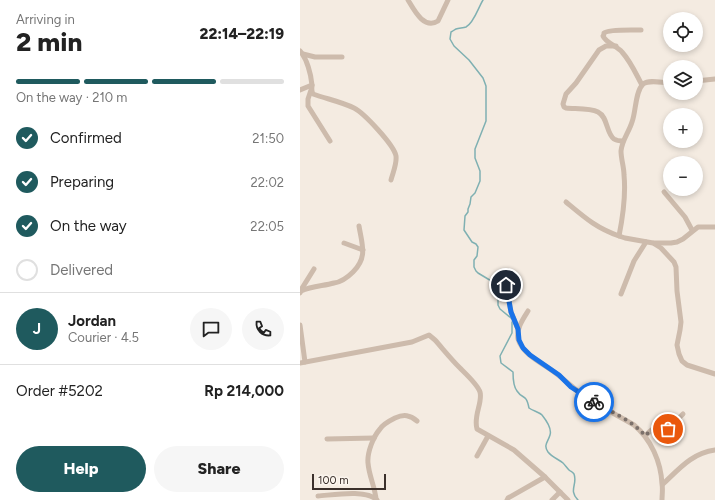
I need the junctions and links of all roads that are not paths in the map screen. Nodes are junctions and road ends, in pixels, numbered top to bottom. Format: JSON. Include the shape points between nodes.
{"nodes":[{"id":1,"x":408,"y":0,"type":"edge"},
{"id":2,"x":448,"y":0,"type":"edge"},
{"id":3,"x":641,"y":30,"type":"dead end"},
{"id":4,"x":616,"y":46,"type":"junction"},
{"id":5,"x":302,"y":53,"type":"edge"},
{"id":6,"x":342,"y":57,"type":"dead end"},
{"id":7,"x":715,"y":79,"type":"edge"},
{"id":8,"x":703,"y":80,"type":"edge"},
{"id":9,"x":663,"y":83,"type":"edge"},
{"id":10,"x":642,"y":85,"type":"junction"},
{"id":11,"x":311,"y":88,"type":"junction"},
{"id":12,"x":300,"y":90,"type":"edge"},
{"id":13,"x":330,"y":141,"type":"dead end"},
{"id":14,"x":623,"y":141,"type":"junction"},
{"id":15,"x":390,"y":180,"type":"dead end"},
{"id":16,"x":667,"y":196,"type":"edge"},
{"id":17,"x":566,"y":202,"type":"dead end"},
{"id":18,"x":359,"y":226,"type":"dead end"},
{"id":19,"x":715,"y":227,"type":"edge"},
{"id":20,"x":692,"y":230,"type":"junction"},
{"id":21,"x":619,"y":236,"type":"junction"},
{"id":22,"x":646,"y":242,"type":"junction"},
{"id":23,"x":344,"y":243,"type":"dead end"},
{"id":24,"x":653,"y":243,"type":"junction"},
{"id":25,"x":363,"y":250,"type":"junction"},
{"id":26,"x":314,"y":268,"type":"dead end"},
{"id":27,"x":506,"y":285,"type":"dead end"},
{"id":28,"x":300,"y":292,"type":"edge"},
{"id":29,"x":621,"y":294,"type":"dead end"},
{"id":30,"x":528,"y":311,"type":"dead end"},
{"id":31,"x":300,"y":325,"type":"edge"},
{"id":32,"x":518,"y":329,"type":"junction"},
{"id":33,"x":301,"y":338,"type":"edge"},
{"id":34,"x":302,"y":362,"type":"edge"},
{"id":35,"x":715,"y":374,"type":"edge"},
{"id":36,"x":683,"y":414,"type":"dead end"},
{"id":37,"x":417,"y":421,"type":"dead end"},
{"id":38,"x":488,"y":436,"type":"junction"},
{"id":39,"x":645,"y":436,"type":"junction"},
{"id":40,"x":374,"y":438,"type":"junction"},
{"id":41,"x":327,"y":439,"type":"dead end"},
{"id":42,"x":715,"y":450,"type":"edge"},
{"id":43,"x":476,"y":456,"type":"dead end"},
{"id":44,"x":544,"y":476,"type":"junction"},
{"id":45,"x":663,"y":484,"type":"junction"},
{"id":46,"x":560,"y":492,"type":"junction"},
{"id":47,"x":513,"y":495,"type":"junction"},
{"id":48,"x":318,"y":496,"type":"dead end"},
{"id":49,"x":376,"y":500,"type":"edge"},
{"id":50,"x":507,"y":500,"type":"edge"},
{"id":51,"x":518,"y":500,"type":"edge"},
{"id":52,"x":552,"y":500,"type":"edge"},
{"id":53,"x":568,"y":500,"type":"edge"},
{"id":54,"x":662,"y":500,"type":"edge"}],
"edges":[{"from":1,"to":2,"type":"street","via":[[420,18],[431,24],[438,21]]},
{"from":3,"to":4,"type":"street","via":[[612,30],[604,33],[604,38]]},
{"from":4,"to":10,"type":"street","via":[[632,65]]},
{"from":4,"to":14,"type":"street","via":[[606,46],[599,50],[566,94],[563,105],[566,108],[598,112],[603,116],[613,139]]},
{"from":5,"to":6,"type":"street","via":[[315,57]]},
{"from":5,"to":11,"type":"street","via":[[308,65]]},
{"from":7,"to":8,"type":"street"},
{"from":9,"to":10,"type":"street","via":[[647,82]]},
{"from":10,"to":14,"type":"street","via":[[632,122]]},
{"from":11,"to":12,"type":"street"},
{"from":11,"to":13,"type":"street","via":[[308,106]]},
{"from":11,"to":15,"type":"street","via":[[313,94],[361,112],[373,125],[394,150],[396,160]]},
{"from":14,"to":21,"type":"street","via":[[621,153],[624,199]]},
{"from":16,"to":20,"type":"street"},
{"from":17,"to":21,"type":"street","via":[[597,227]]},
{"from":18,"to":25,"type":"street"},
{"from":19,"to":20,"type":"street","via":[[699,227]]},
{"from":20,"to":24,"type":"street","via":[[677,242]]},
{"from":21,"to":22,"type":"street"},
{"from":22,"to":24,"type":"street"},
{"from":22,"to":29,"type":"street","via":[[634,261]]},
{"from":23,"to":25,"type":"street"},
{"from":24,"to":35,"type":"street","via":[[676,264],[681,322],[678,346],[680,358],[690,367]]},
{"from":25,"to":28,"type":"street","via":[[360,264],[348,277],[339,282]]},
{"from":26,"to":28,"type":"street"},
{"from":27,"to":32,"type":"street","via":[[511,312]]},
{"from":30,"to":32,"type":"street"},
{"from":31,"to":33,"type":"street"},
{"from":32,"to":39,"type":"street","via":[[520,344],[530,355],[559,375],[571,387],[634,425]]},
{"from":33,"to":34,"type":"street"},
{"from":34,"to":38,"type":"street","via":[[412,342],[429,335],[480,392],[476,424],[477,429]]},
{"from":36,"to":39,"type":"street","via":[[664,432],[655,429]]},
{"from":37,"to":40,"type":"street","via":[[408,416],[400,416],[383,425]]},
{"from":38,"to":43,"type":"street"},
{"from":38,"to":44,"type":"street","via":[[514,450]]},
{"from":39,"to":45,"type":"street","via":[[656,455]]},
{"from":40,"to":41,"type":"street"},
{"from":40,"to":49,"type":"street","via":[[368,461]]},
{"from":42,"to":45,"type":"street","via":[[706,451],[690,459]]},
{"from":44,"to":46,"type":"street"},
{"from":44,"to":47,"type":"street"},
{"from":45,"to":54,"type":"street"},
{"from":46,"to":52,"type":"street"},
{"from":46,"to":53,"type":"street"},
{"from":47,"to":50,"type":"street"},
{"from":47,"to":51,"type":"street"},
{"from":48,"to":49,"type":"street","via":[[365,495]]}]}
